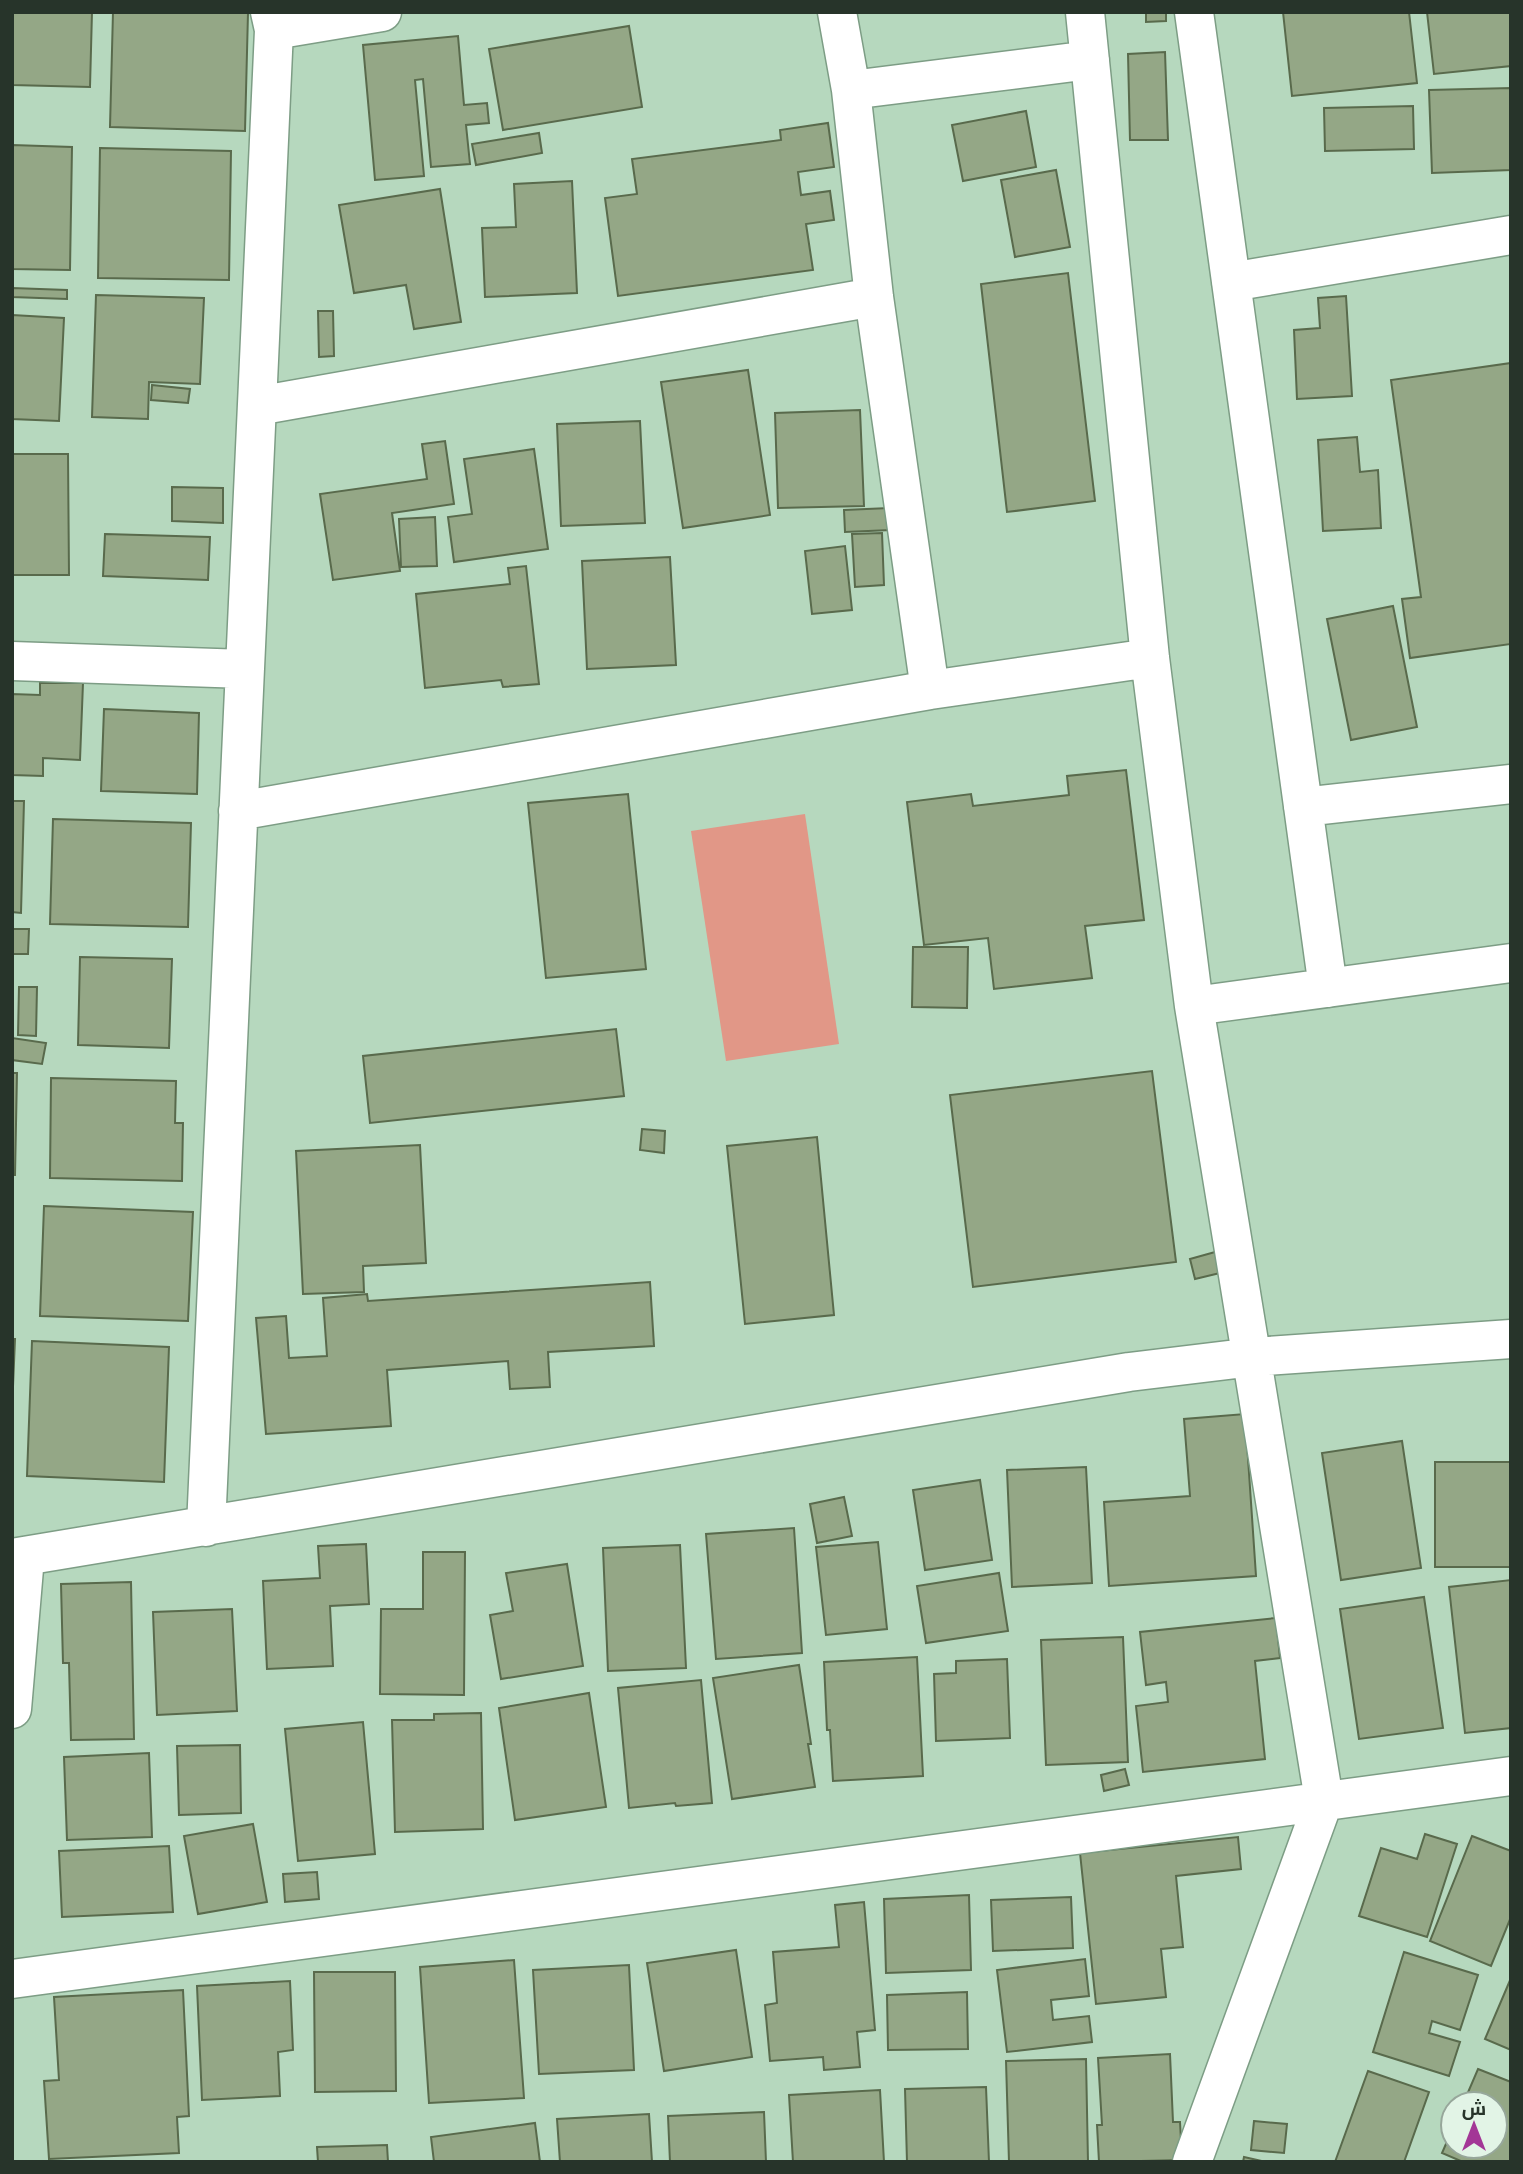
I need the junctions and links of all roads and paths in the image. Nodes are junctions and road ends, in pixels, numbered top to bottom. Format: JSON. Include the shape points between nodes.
{"nodes":[{"id":1,"x":382,"y":12,"type":"edge"},
{"id":2,"x":836,"y":12,"type":"edge"},
{"id":3,"x":1086,"y":12,"type":"edge"},
{"id":4,"x":1194,"y":12,"type":"edge"},
{"id":5,"x":272,"y":21,"type":"edge"},
{"id":6,"x":1090,"y":60,"type":"junction"},
{"id":7,"x":851,"y":90,"type":"junction"},
{"id":8,"x":1511,"y":235,"type":"edge"},
{"id":9,"x":1231,"y":282,"type":"junction"},
{"id":10,"x":874,"y":297,"type":"junction"},
{"id":11,"x":257,"y":406,"type":"junction"},
{"id":12,"x":1150,"y":658,"type":"junction"},
{"id":13,"x":12,"y":661,"type":"edge"},
{"id":14,"x":245,"y":669,"type":"junction"},
{"id":15,"x":930,"y":691,"type":"junction"},
{"id":16,"x":1511,"y":784,"type":"edge"},
{"id":17,"x":1303,"y":807,"type":"junction"},
{"id":18,"x":238,"y":811,"type":"junction"},
{"id":19,"x":1511,"y":963,"type":"edge"},
{"id":20,"x":1328,"y":988,"type":"junction"},
{"id":21,"x":1194,"y":1006,"type":"junction"},
{"id":22,"x":1511,"y":1339,"type":"edge"},
{"id":23,"x":1253,"y":1357,"type":"junction"},
{"id":24,"x":206,"y":1527,"type":"junction"},
{"id":25,"x":19,"y":1558,"type":"edge"},
{"id":26,"x":12,"y":1709,"type":"edge"},
{"id":27,"x":1511,"y":1776,"type":"edge"},
{"id":28,"x":1324,"y":1800,"type":"junction"},
{"id":29,"x":12,"y":1979,"type":"edge"},
{"id":30,"x":1192,"y":2162,"type":"edge"}],
"edges":[{"from":1,"to":5,"type":"street"},
{"from":2,"to":7,"type":"street"},
{"from":3,"to":6,"type":"street"},
{"from":4,"to":9,"type":"street"},
{"from":5,"to":11,"type":"street"},
{"from":6,"to":7,"type":"street"},
{"from":6,"to":12,"type":"street"},
{"from":7,"to":10,"type":"street"},
{"from":8,"to":9,"type":"street"},
{"from":9,"to":17,"type":"street"},
{"from":10,"to":11,"type":"street"},
{"from":10,"to":15,"type":"street"},
{"from":11,"to":14,"type":"street"},
{"from":12,"to":15,"type":"street"},
{"from":12,"to":21,"type":"street"},
{"from":13,"to":14,"type":"street"},
{"from":14,"to":18,"type":"street"},
{"from":15,"to":18,"type":"street"},
{"from":16,"to":17,"type":"street"},
{"from":17,"to":20,"type":"street"},
{"from":18,"to":24,"type":"street"},
{"from":19,"to":20,"type":"street"},
{"from":20,"to":21,"type":"street"},
{"from":21,"to":23,"type":"street"},
{"from":22,"to":23,"type":"street"},
{"from":23,"to":24,"type":"street","via":[[1129,1372]]},
{"from":23,"to":28,"type":"street"},
{"from":24,"to":25,"type":"street"},
{"from":25,"to":26,"type":"street"},
{"from":27,"to":28,"type":"street"},
{"from":28,"to":29,"type":"street"},
{"from":28,"to":30,"type":"street"}]}
